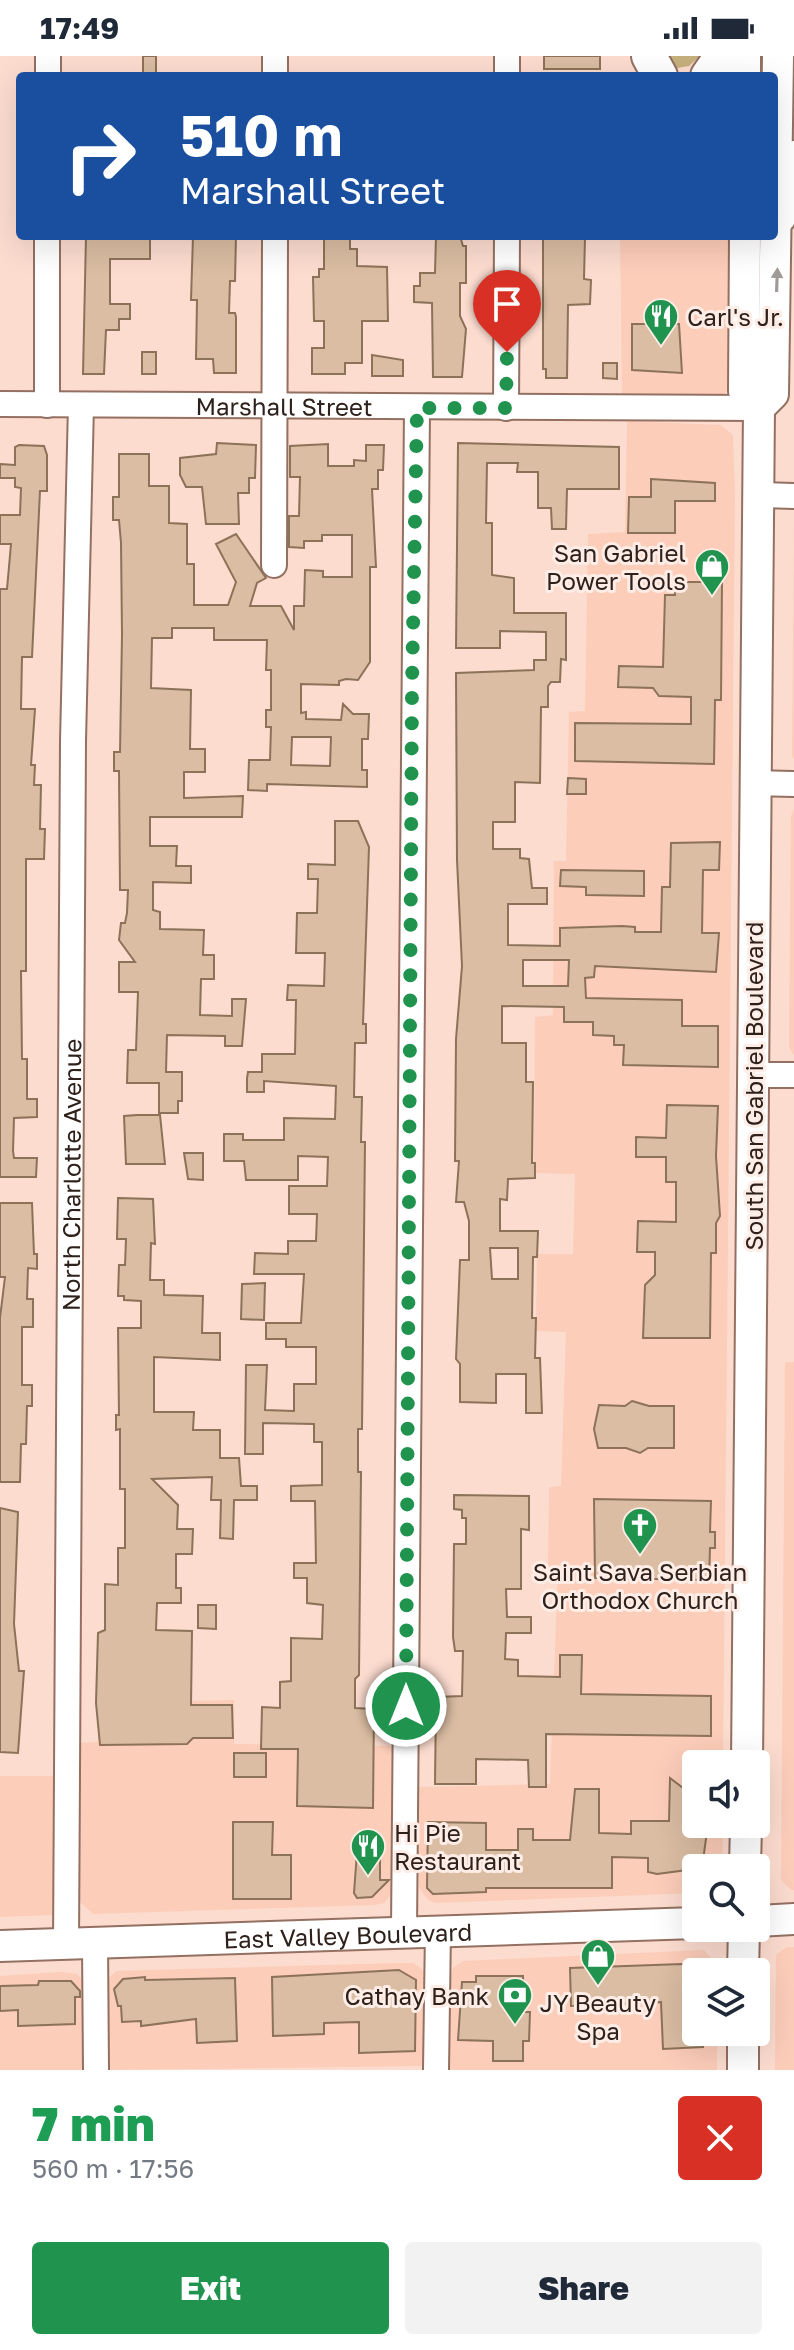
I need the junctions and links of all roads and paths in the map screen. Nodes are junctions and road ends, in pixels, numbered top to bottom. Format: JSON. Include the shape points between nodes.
{"nodes":[{"id":1,"x":778,"y":56,"type":"edge"},
{"id":2,"x":794,"y":158,"type":"edge"},
{"id":3,"x":779,"y":216,"type":"junction"},
{"id":4,"x":47,"y":240,"type":"edge"},
{"id":5,"x":275,"y":240,"type":"edge"},
{"id":6,"x":507,"y":240,"type":"edge"},
{"id":7,"x":745,"y":240,"type":"edge"},
{"id":8,"x":0,"y":404,"type":"edge"},
{"id":9,"x":47,"y":405,"type":"junction"},
{"id":10,"x":81,"y":405,"type":"junction"},
{"id":11,"x":276,"y":406,"type":"junction"},
{"id":12,"x":417,"y":408,"type":"junction"},
{"id":13,"x":506,"y":408,"type":"junction"},
{"id":14,"x":759,"y":408,"type":"junction"},
{"id":15,"x":758,"y":495,"type":"junction"},
{"id":16,"x":794,"y":496,"type":"edge"},
{"id":17,"x":274,"y":565,"type":"dead end"},
{"id":18,"x":755,"y":783,"type":"junction"},
{"id":19,"x":794,"y":784,"type":"edge"},
{"id":20,"x":754,"y":1075,"type":"junction"},
{"id":21,"x":794,"y":1075,"type":"edge"},
{"id":22,"x":747,"y":1750,"type":"edge"},
{"id":23,"x":794,"y":1919,"type":"edge"},
{"id":24,"x":770,"y":1920,"type":"edge"},
{"id":25,"x":682,"y":1923,"type":"edge"},
{"id":26,"x":438,"y":1930,"type":"junction"},
{"id":27,"x":404,"y":1931,"type":"junction"},
{"id":28,"x":80,"y":1944,"type":"junction"},
{"id":29,"x":0,"y":1946,"type":"edge"},
{"id":30,"x":743,"y":2046,"type":"edge"},
{"id":31,"x":96,"y":2070,"type":"edge"},
{"id":32,"x":436,"y":2070,"type":"edge"},
{"id":33,"x":743,"y":2070,"type":"edge"}],
"edges":[{"from":1,"to":3,"type":"main road","name":"South San Gabriel Boulevard"},
{"from":2,"to":3,"type":"highway"},
{"from":14,"to":3,"type":"main road","name":"South San Gabriel Boulevard","one_way":true,"via":[[773,394]]},
{"from":4,"to":9,"type":"street"},
{"from":5,"to":11,"type":"street"},
{"from":6,"to":13,"type":"street"},
{"from":7,"to":14,"type":"main road","name":"South San Gabriel Boulevard","via":[[744,391]]},
{"from":8,"to":9,"type":"street","name":"Marshall Street"},
{"from":9,"to":10,"type":"street","name":"Marshall Street"},
{"from":10,"to":11,"type":"street","name":"Marshall Street"},
{"from":10,"to":28,"type":"street","name":"North Charlotte Avenue","via":[[72,772]]},
{"from":11,"to":12,"type":"street","name":"Marshall Street"},
{"from":11,"to":17,"type":"street"},
{"from":12,"to":13,"type":"street","name":"Marshall Street"},
{"from":12,"to":27,"type":"street"},
{"from":13,"to":14,"type":"street","name":"Marshall Street"},
{"from":14,"to":15,"type":"main road","name":"South San Gabriel Boulevard"},
{"from":15,"to":16,"type":"street"},
{"from":15,"to":18,"type":"main road","name":"South San Gabriel Boulevard"},
{"from":18,"to":19,"type":"street"},
{"from":18,"to":20,"type":"main road","name":"South San Gabriel Boulevard"},
{"from":20,"to":21,"type":"street"},
{"from":20,"to":22,"type":"main road","name":"South San Gabriel Boulevard"},
{"from":23,"to":24,"type":"main road"},
{"from":25,"to":26,"type":"main road","name":"East Valley Boulevard"},
{"from":26,"to":27,"type":"main road","name":"East Valley Boulevard"},
{"from":26,"to":32,"type":"street"},
{"from":27,"to":28,"type":"main road","name":"East Valley Boulevard"},
{"from":28,"to":29,"type":"main road","name":"East Valley Boulevard"},
{"from":28,"to":31,"type":"street","name":"North Charlotte Avenue"},
{"from":30,"to":33,"type":"main road"}]}
